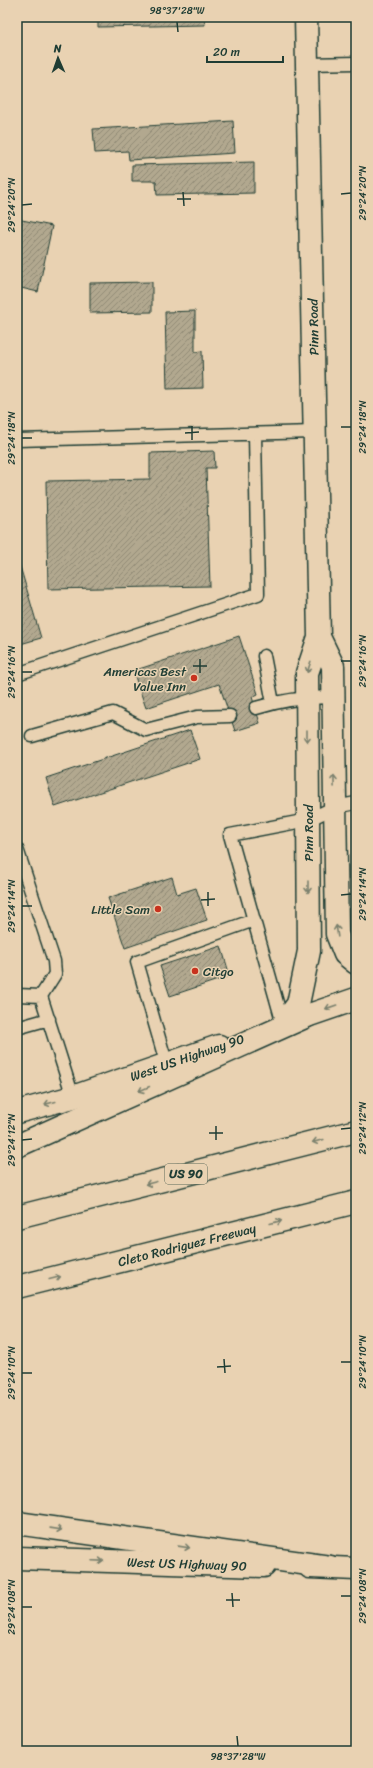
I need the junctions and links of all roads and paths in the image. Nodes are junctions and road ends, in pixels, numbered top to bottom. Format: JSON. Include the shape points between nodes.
{"nodes":[{"id":1,"x":306,"y":17,"type":"edge"},
{"id":2,"x":356,"y":63,"type":"edge"},
{"id":3,"x":307,"y":64,"type":"junction"},
{"id":4,"x":315,"y":432,"type":"junction"},
{"id":5,"x":255,"y":434,"type":"junction"},
{"id":6,"x":17,"y":440,"type":"edge"},
{"id":7,"x":319,"y":637,"type":"junction"},
{"id":8,"x":264,"y":656,"type":"dead end"},
{"id":9,"x":17,"y":674,"type":"edge"},
{"id":10,"x":307,"y":697,"type":"junction"},
{"id":11,"x":333,"y":697,"type":"junction"},
{"id":12,"x":273,"y":703,"type":"junction"},
{"id":13,"x":256,"y":708,"type":"dead end"},
{"id":14,"x":230,"y":716,"type":"dead end"},
{"id":15,"x":32,"y":736,"type":"dead end"},
{"id":16,"x":356,"y":803,"type":"edge"},
{"id":17,"x":335,"y":807,"type":"junction"},
{"id":18,"x":308,"y":820,"type":"junction"},
{"id":19,"x":17,"y":849,"type":"edge"},
{"id":20,"x":254,"y":920,"type":"junction"},
{"id":21,"x":356,"y":963,"type":"edge"},
{"id":22,"x":17,"y":994,"type":"edge"},
{"id":23,"x":41,"y":996,"type":"junction"},
{"id":24,"x":356,"y":999,"type":"edge"},
{"id":25,"x":307,"y":1016,"type":"junction"},
{"id":26,"x":49,"y":1019,"type":"junction"},
{"id":27,"x":283,"y":1024,"type":"junction"},
{"id":28,"x":17,"y":1028,"type":"edge"},
{"id":29,"x":169,"y":1071,"type":"junction"},
{"id":30,"x":73,"y":1097,"type":"junction"},
{"id":31,"x":17,"y":1112,"type":"edge"},
{"id":32,"x":356,"y":1131,"type":"edge"},
{"id":33,"x":17,"y":1146,"type":"edge"},
{"id":34,"x":356,"y":1202,"type":"edge"},
{"id":35,"x":17,"y":1217,"type":"edge"},
{"id":36,"x":17,"y":1287,"type":"edge"},
{"id":37,"x":17,"y":1523,"type":"edge"},
{"id":38,"x":17,"y":1558,"type":"edge"},
{"id":39,"x":330,"y":1568,"type":"junction"},
{"id":40,"x":356,"y":1568,"type":"edge"}],
"edges":[{"from":1,"to":3,"type":"main road","name":"Pinn Road"},
{"from":2,"to":3,"type":"lane"},
{"from":3,"to":4,"type":"main road","name":"Pinn Road"},
{"from":4,"to":5,"type":"lane"},
{"from":4,"to":7,"type":"main road","name":"Pinn Road"},
{"from":5,"to":6,"type":"lane"},
{"from":5,"to":9,"type":"lane","via":[[258,594]]},
{"from":7,"to":10,"type":"main road","name":"Pinn Road","one_way":true,"via":[[307,673]]},
{"from":7,"to":11,"type":"main road","name":"Pinn Road","via":[[333,666]]},
{"from":8,"to":12,"type":"lane"},
{"from":10,"to":11,"type":"lane"},
{"from":10,"to":12,"type":"lane"},
{"from":10,"to":18,"type":"main road","name":"Pinn Road","one_way":true},
{"from":17,"to":11,"type":"main road","name":"Pinn Road","one_way":true},
{"from":12,"to":13,"type":"lane"},
{"from":14,"to":15,"type":"lane","via":[[197,717],[146,730],[113,713]]},
{"from":16,"to":17,"type":"lane"},
{"from":17,"to":18,"type":"lane"},
{"from":21,"to":17,"type":"main road","name":"Pinn Road","one_way":true,"via":[[345,954],[336,934]]},
{"from":18,"to":20,"type":"lane","via":[[230,835]]},
{"from":18,"to":27,"type":"main road","name":"Pinn Road","one_way":true,"via":[[309,951],[298,1004]]},
{"from":19,"to":23,"type":"lane","via":[[54,961],[55,974]]},
{"from":20,"to":27,"type":"lane"},
{"from":20,"to":29,"type":"lane","via":[[138,962]]},
{"from":22,"to":23,"type":"lane"},
{"from":23,"to":26,"type":"lane"},
{"from":24,"to":25,"type":"main road","name":"West US Highway 90","one_way":true},
{"from":25,"to":27,"type":"main road","name":"West US Highway 90"},
{"from":25,"to":29,"type":"main road"},
{"from":26,"to":28,"type":"lane"},
{"from":26,"to":30,"type":"lane"},
{"from":27,"to":29,"type":"main road","name":"West US Highway 90"},
{"from":29,"to":30,"type":"main road","name":"West US Highway 90"},
{"from":29,"to":33,"type":"main road","one_way":true},
{"from":30,"to":31,"type":"main road","name":"West US Highway 90","one_way":true},
{"from":32,"to":35,"type":"main road","number":"US 90","one_way":true},
{"from":36,"to":34,"type":"main road","name":"Cleto Rodriguez Freeway","one_way":true},
{"from":37,"to":39,"type":"main road","one_way":true},
{"from":38,"to":39,"type":"main road","name":"West US Highway 90","one_way":true},
{"from":39,"to":40,"type":"main road","name":"West US Highway 90"}]}
